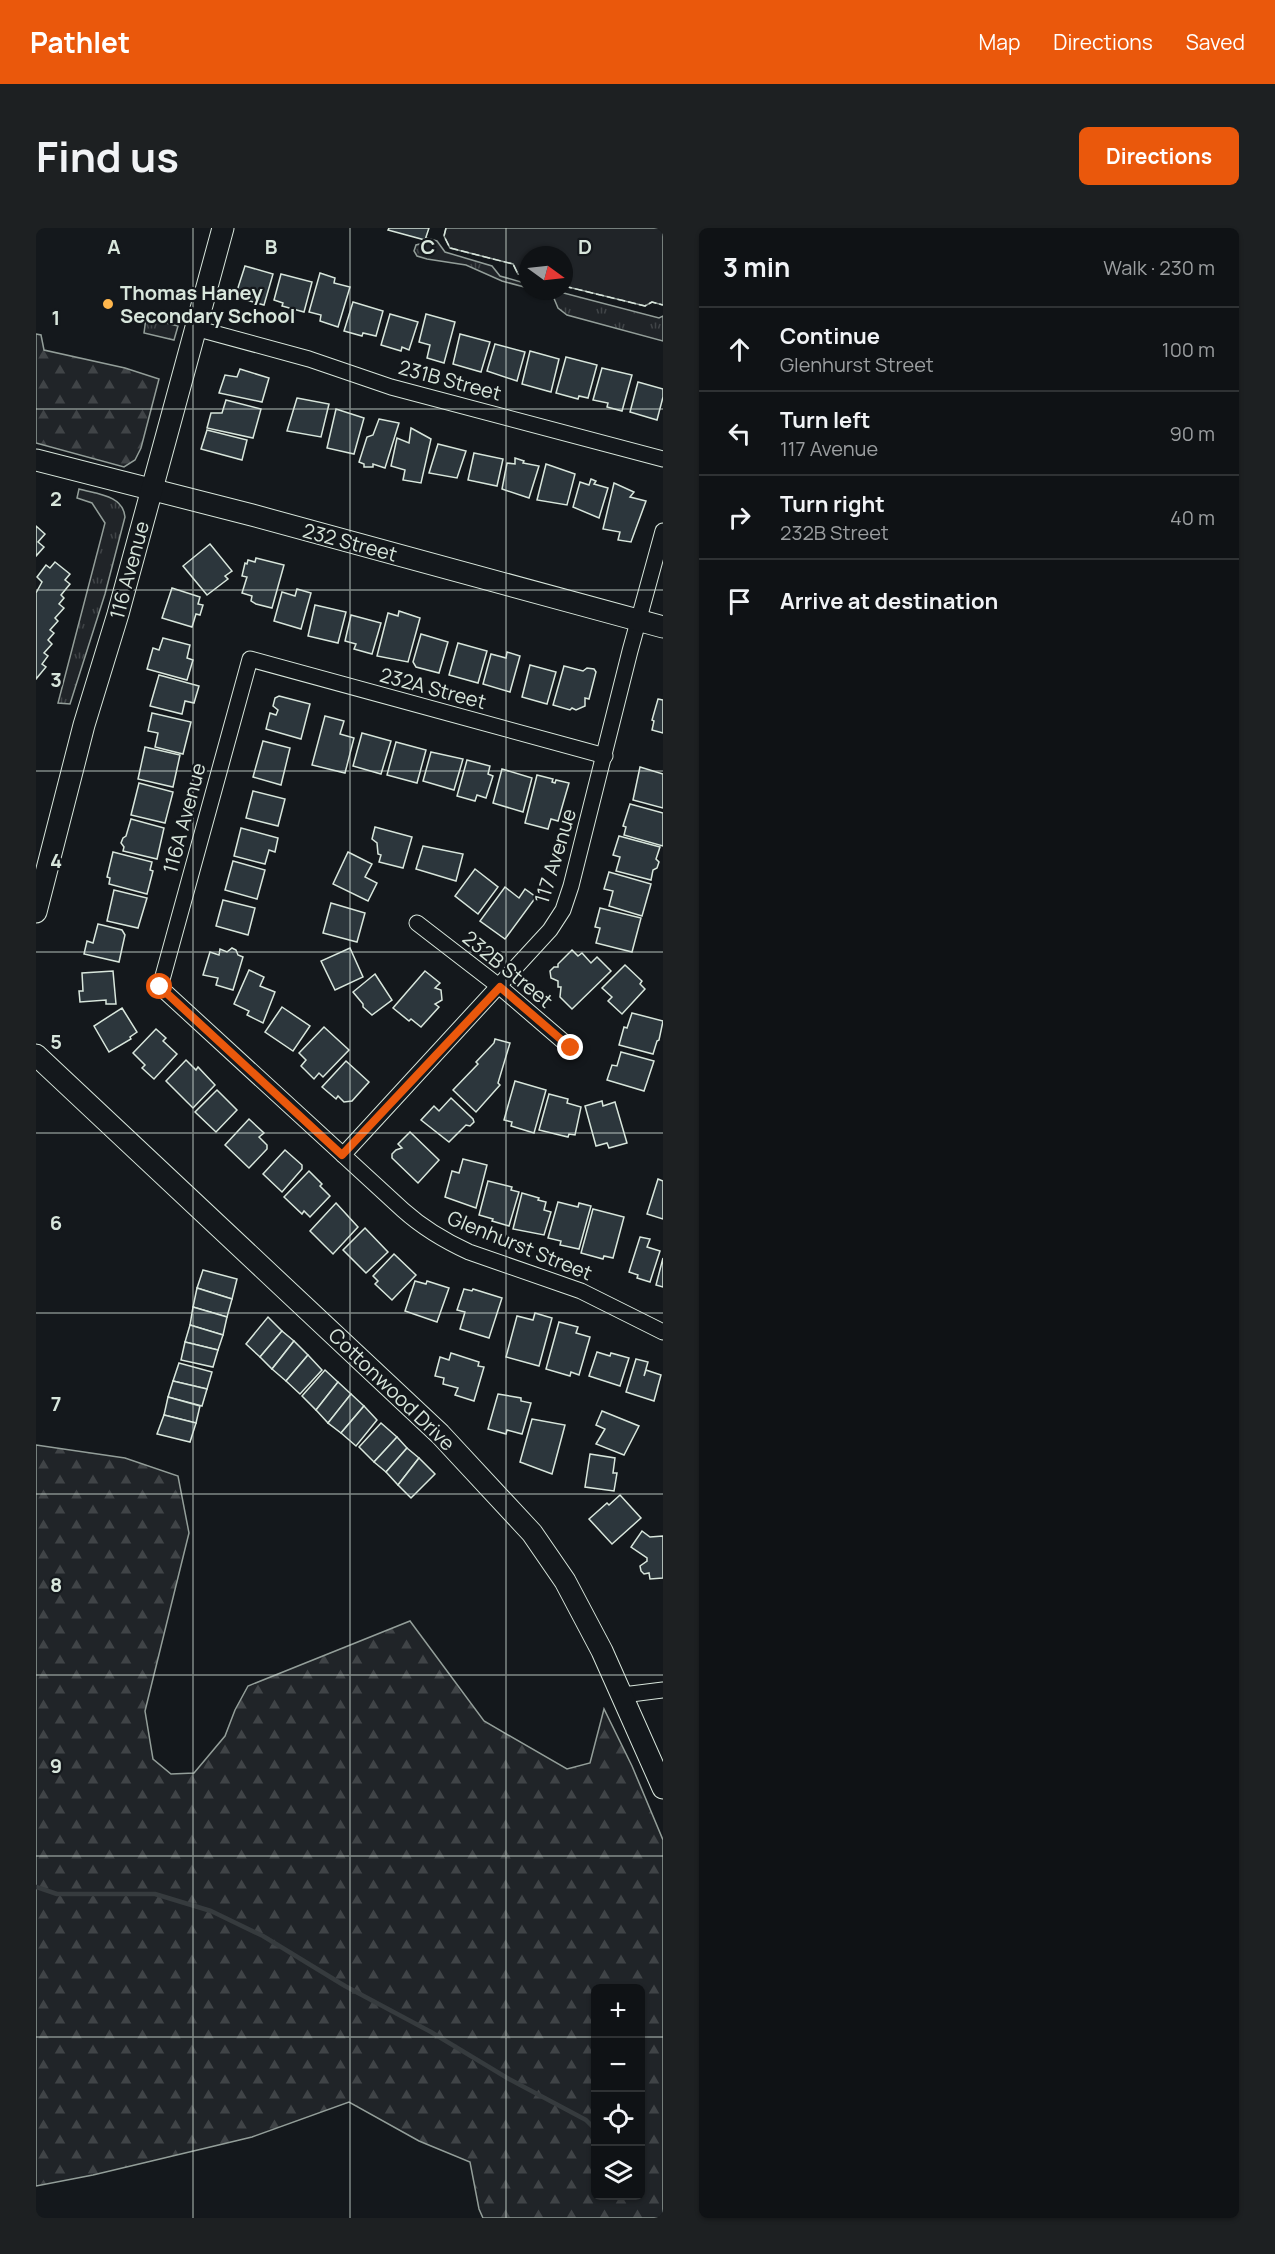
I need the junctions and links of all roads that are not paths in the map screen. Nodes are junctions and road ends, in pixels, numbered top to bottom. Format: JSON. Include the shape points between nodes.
{"nodes":[{"id":1,"x":223,"y":228,"type":"edge"},
{"id":2,"x":195,"y":328,"type":"junction"},
{"id":3,"x":663,"y":459,"type":"edge"},
{"id":4,"x":36,"y":460,"type":"edge"},
{"id":5,"x":152,"y":489,"type":"junction"},
{"id":6,"x":663,"y":531,"type":"edge"},
{"id":7,"x":638,"y":621,"type":"junction"},
{"id":8,"x":663,"y":627,"type":"edge"},
{"id":9,"x":249,"y":660,"type":"joint"},
{"id":10,"x":605,"y":756,"type":"junction"},
{"id":11,"x":36,"y":912,"type":"edge"},
{"id":12,"x":417,"y":923,"type":"dead end"},
{"id":13,"x":160,"y":987,"type":"joint"},
{"id":14,"x":500,"y":987,"type":"junction"},
{"id":15,"x":571,"y":1048,"type":"dead end"},
{"id":16,"x":36,"y":1055,"type":"edge"},
{"id":17,"x":342,"y":1155,"type":"junction"},
{"id":18,"x":663,"y":1332,"type":"edge"},
{"id":19,"x":663,"y":1690,"type":"edge"},
{"id":20,"x":623,"y":1695,"type":"junction"},
{"id":21,"x":663,"y":1788,"type":"edge"}],
"edges":[{"from":1,"to":2,"type":"street","name":"116 Avenue"},
{"from":2,"to":3,"type":"street","name":"231B Street","via":[[309,359],[391,387]]},
{"from":2,"to":5,"type":"street","name":"116 Avenue"},
{"from":4,"to":5,"type":"street","name":"232 Street"},
{"from":5,"to":7,"type":"street","name":"232 Street"},
{"from":5,"to":11,"type":"street","name":"116 Avenue","via":[[84,725]]},
{"from":6,"to":7,"type":"street","name":"117 Avenue"},
{"from":7,"to":8,"type":"street","name":"232 Street"},
{"from":7,"to":10,"type":"street","name":"117 Avenue"},
{"from":9,"to":10,"type":"street","name":"232A Street"},
{"from":9,"to":13,"type":"street","name":"116A Avenue"},
{"from":10,"to":14,"type":"street","name":"117 Avenue","via":[[563,910]]},
{"from":12,"to":14,"type":"street","name":"232B Street"},
{"from":13,"to":17,"type":"street","name":"Glenhurst Street"},
{"from":14,"to":15,"type":"street","name":"232B Street"},
{"from":14,"to":17,"type":"street","name":"117 Avenue"},
{"from":16,"to":20,"type":"street","name":"Cottonwood Drive","via":[[470,1464],[532,1533],[555,1565]]},
{"from":17,"to":18,"type":"street","name":"Glenhurst Street","via":[[415,1221],[453,1245],[581,1291]]},
{"from":19,"to":20,"type":"street"},
{"from":20,"to":21,"type":"street","name":"Cottonwood Drive"}]}
